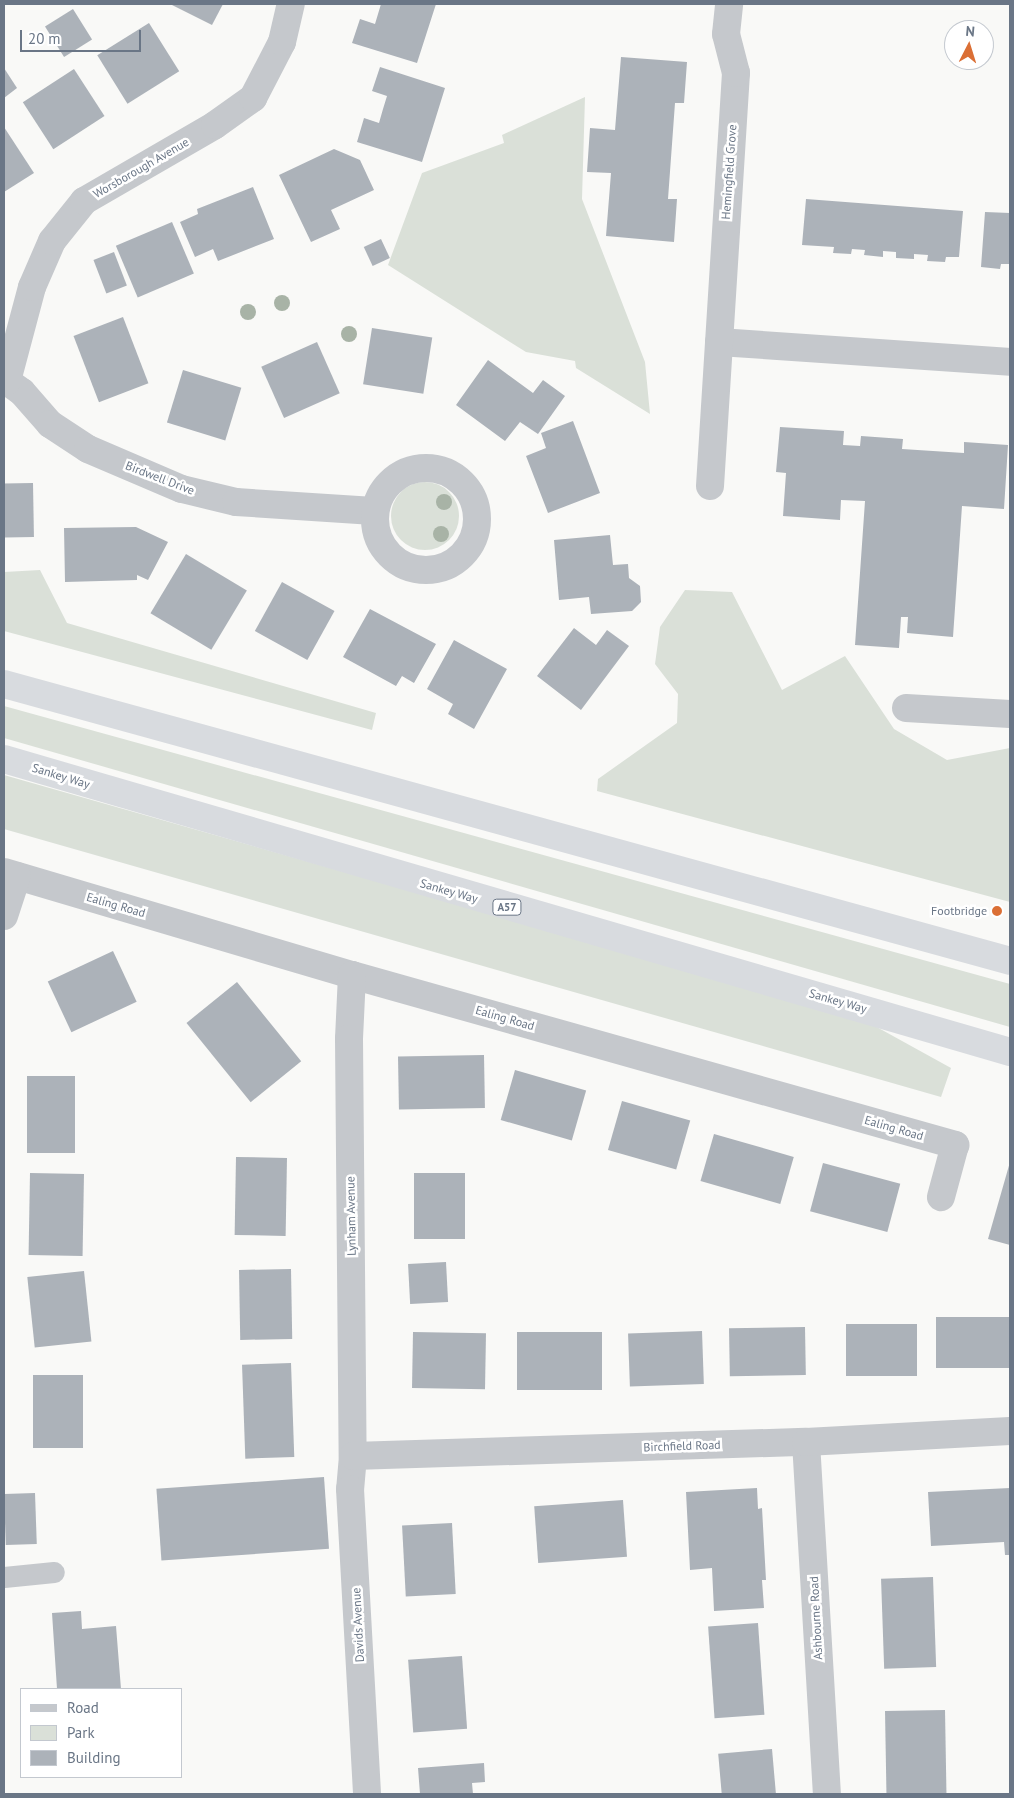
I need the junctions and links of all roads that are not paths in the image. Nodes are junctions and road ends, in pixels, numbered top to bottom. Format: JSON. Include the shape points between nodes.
{"nodes":[{"id":1,"x":290,"y":4,"type":"edge"},
{"id":2,"x":729,"y":4,"type":"edge"},
{"id":3,"x":719,"y":342,"type":"junction"},
{"id":4,"x":1010,"y":362,"type":"edge"},
{"id":5,"x":5,"y":380,"type":"edge"},
{"id":6,"x":710,"y":486,"type":"dead end"},
{"id":7,"x":374,"y":511,"type":"dead end"},
{"id":8,"x":4,"y":684,"type":"edge"},
{"id":9,"x":906,"y":708,"type":"dead end"},
{"id":10,"x":1010,"y":714,"type":"edge"},
{"id":11,"x":4,"y":759,"type":"edge"},
{"id":12,"x":10,"y":874,"type":"edge"},
{"id":13,"x":4,"y":916,"type":"edge"},
{"id":14,"x":1010,"y":961,"type":"edge"},
{"id":15,"x":352,"y":975,"type":"junction"},
{"id":16,"x":1010,"y":1052,"type":"edge"},
{"id":17,"x":940,"y":1197,"type":"dead end"},
{"id":18,"x":1010,"y":1431,"type":"edge"},
{"id":19,"x":806,"y":1442,"type":"junction"},
{"id":20,"x":353,"y":1456,"type":"junction"},
{"id":21,"x":54,"y":1572,"type":"dead end"},
{"id":22,"x":4,"y":1577,"type":"edge"},
{"id":23,"x":367,"y":1794,"type":"edge"},
{"id":24,"x":827,"y":1794,"type":"edge"}],
"edges":[{"from":1,"to":5,"type":"street","name":"Worsborough Avenue","via":[[282,42],[253,98],[216,124],[84,201],[52,241],[32,287]]},
{"from":2,"to":3,"type":"street","name":"Hemingfield Grove","via":[[726,34],[736,73]]},
{"from":3,"to":4,"type":"street"},
{"from":3,"to":6,"type":"street","name":"Hemingfield Grove"},
{"from":5,"to":7,"type":"street","name":"Birdwell Drive","via":[[22,392],[50,424],[88,449],[182,489],[236,502]]},
{"from":8,"to":14,"type":"highway"},
{"from":9,"to":10,"type":"street"},
{"from":11,"to":16,"type":"highway","name":"Sankey Way","number":"A57"},
{"from":12,"to":13,"type":"street"},
{"from":12,"to":15,"type":"street","name":"Ealing Road"},
{"from":15,"to":17,"type":"street","name":"Ealing Road","via":[[955,1145]]},
{"from":15,"to":20,"type":"street","name":"Lynham Avenue","via":[[349,1039]]},
{"from":18,"to":19,"type":"street","name":"Birchfield Road"},
{"from":19,"to":20,"type":"street","name":"Birchfield Road"},
{"from":19,"to":24,"type":"street","name":"Ashbourne Road"},
{"from":20,"to":23,"type":"street","name":"Davids Avenue","via":[[350,1488]]},
{"from":21,"to":22,"type":"lane"}]}
